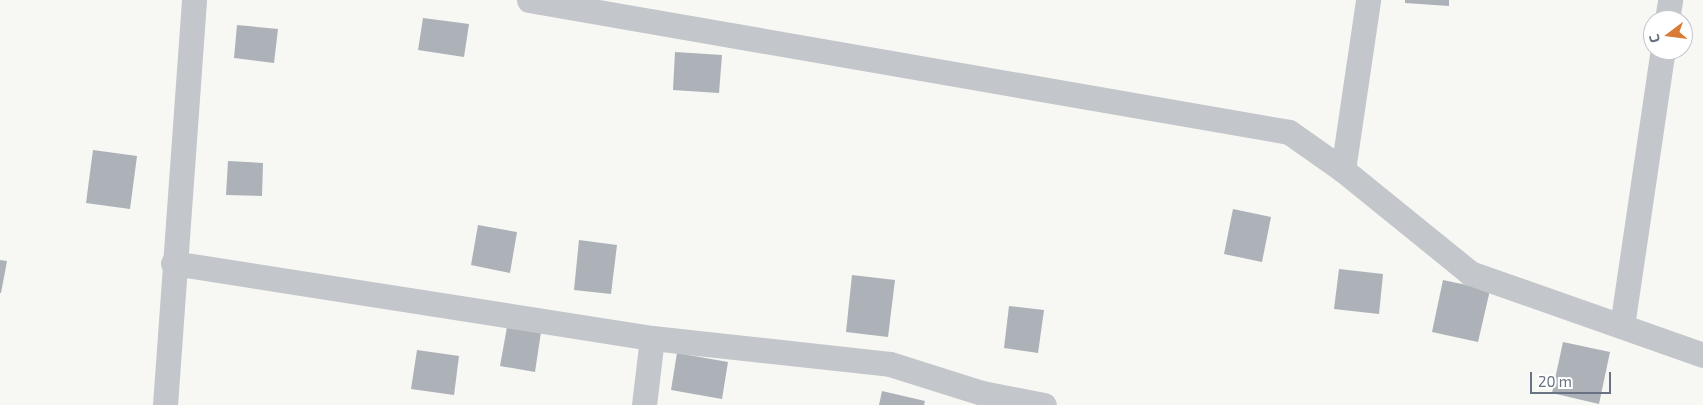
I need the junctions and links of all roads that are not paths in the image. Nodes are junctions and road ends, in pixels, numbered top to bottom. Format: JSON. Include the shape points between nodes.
{"nodes":[{"id":1,"x":194,"y":0,"type":"edge"},
{"id":2,"x":529,"y":0,"type":"edge"},
{"id":3,"x":1368,"y":0,"type":"edge"},
{"id":4,"x":1662,"y":60,"type":"edge"},
{"id":5,"x":1342,"y":170,"type":"junction"},
{"id":6,"x":173,"y":263,"type":"junction"},
{"id":7,"x":1622,"y":326,"type":"junction"},
{"id":8,"x":652,"y":338,"type":"junction"},
{"id":9,"x":1703,"y":355,"type":"edge"},
{"id":10,"x":165,"y":405,"type":"edge"},
{"id":11,"x":644,"y":405,"type":"edge"},
{"id":12,"x":1044,"y":405,"type":"edge"}],
"edges":[{"from":1,"to":6,"type":"street"},
{"from":2,"to":5,"type":"street","via":[[1290,132]]},
{"from":3,"to":5,"type":"street"},
{"from":4,"to":7,"type":"street"},
{"from":5,"to":7,"type":"street","via":[[1470,273]]},
{"from":6,"to":8,"type":"street"},
{"from":6,"to":10,"type":"street"},
{"from":7,"to":9,"type":"street"},
{"from":8,"to":11,"type":"street"},
{"from":8,"to":12,"type":"street","via":[[890,364],[982,393]]}]}
